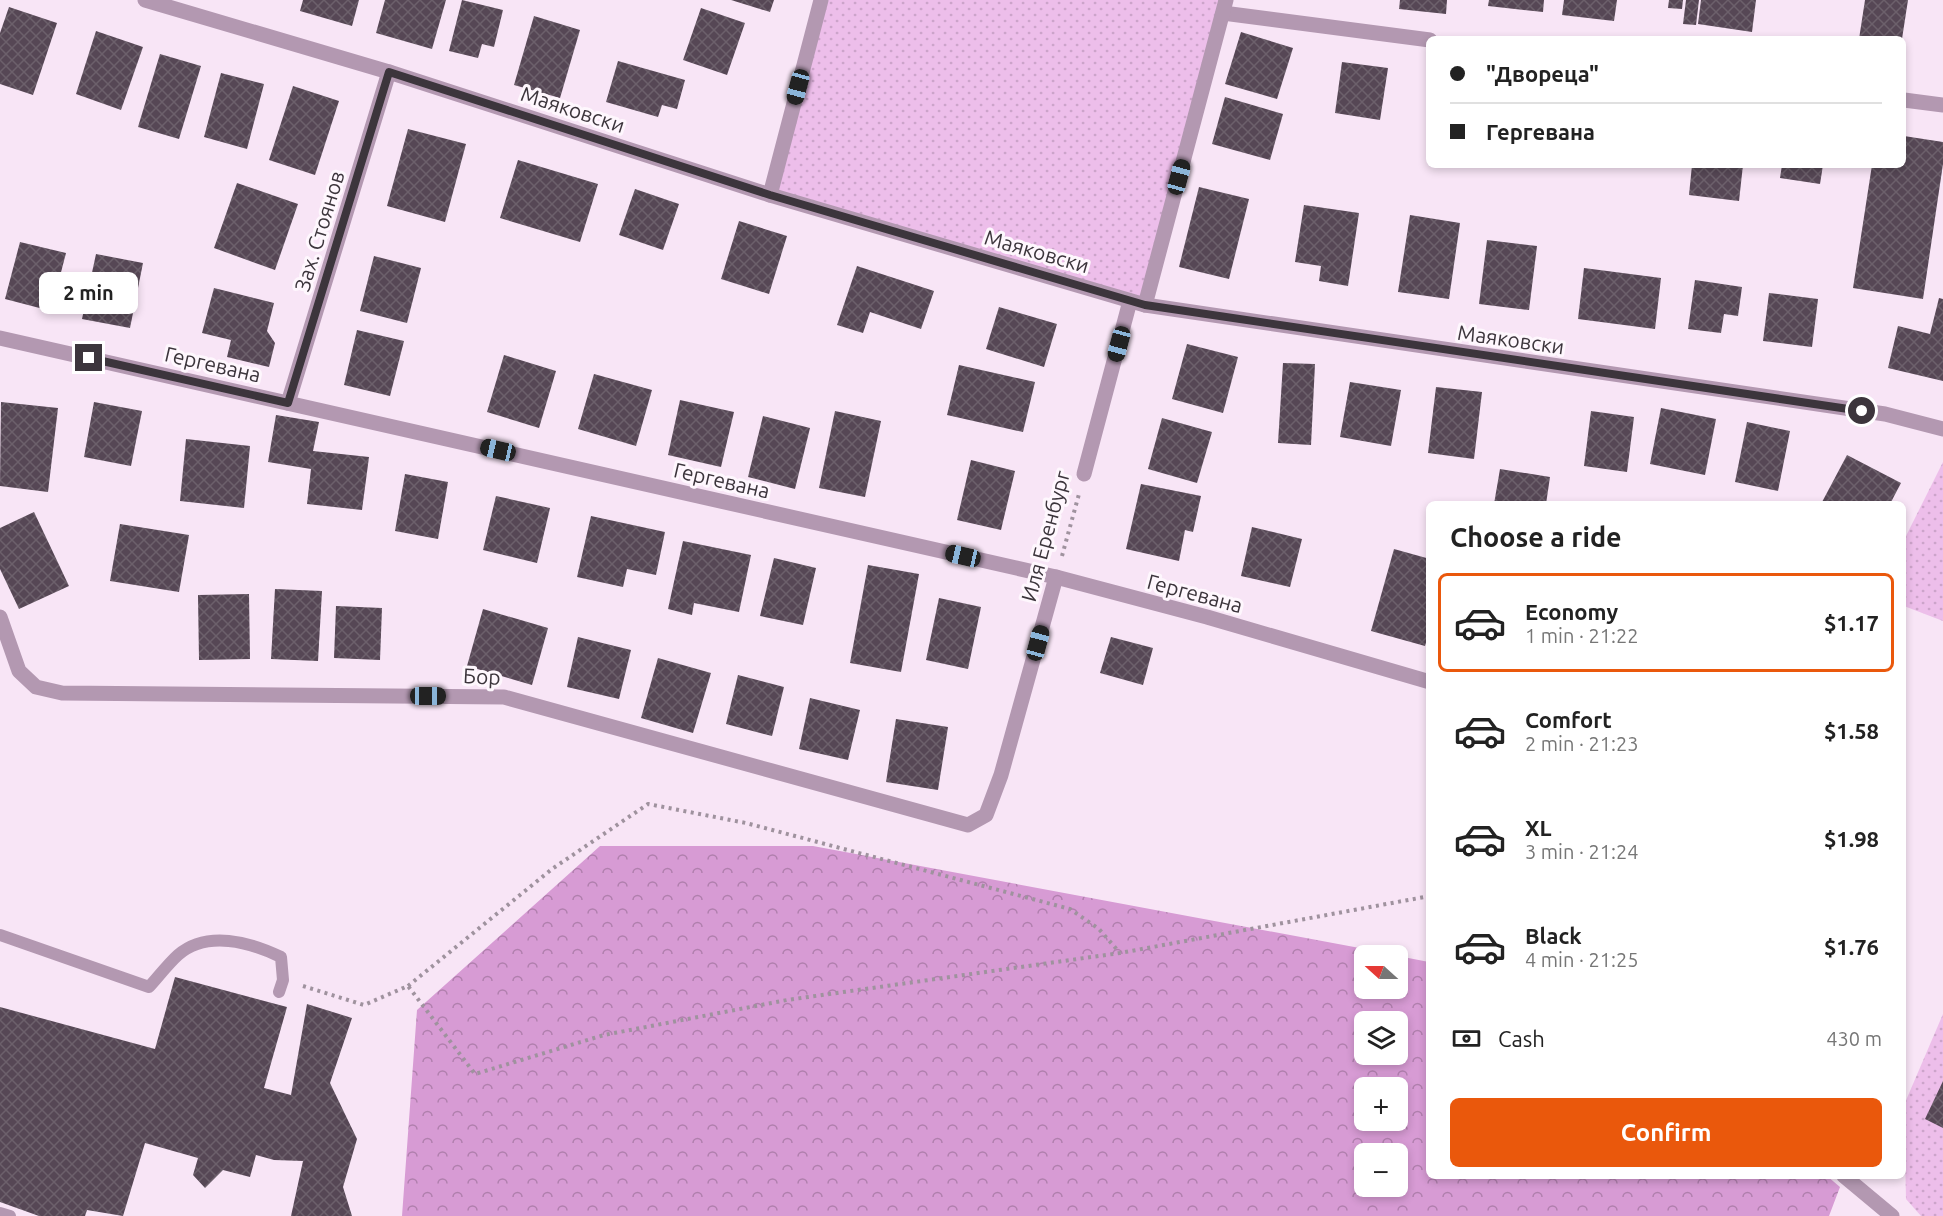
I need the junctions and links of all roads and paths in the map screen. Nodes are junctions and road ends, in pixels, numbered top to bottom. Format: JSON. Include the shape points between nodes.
{"nodes":[{"id":1,"x":145,"y":0,"type":"edge"},
{"id":2,"x":821,"y":0,"type":"edge"},
{"id":3,"x":1225,"y":7,"type":"edge"},
{"id":4,"x":1426,"y":39,"type":"edge"},
{"id":5,"x":389,"y":72,"type":"junction"},
{"id":6,"x":1906,"y":100,"type":"edge"},
{"id":7,"x":1943,"y":105,"type":"edge"},
{"id":8,"x":770,"y":195,"type":"junction"},
{"id":9,"x":1138,"y":303,"type":"junction"},
{"id":10,"x":0,"y":338,"type":"edge"},
{"id":11,"x":288,"y":403,"type":"junction"},
{"id":12,"x":1943,"y":429,"type":"edge"},
{"id":13,"x":1084,"y":474,"type":"joint"},
{"id":14,"x":1056,"y":577,"type":"junction"},
{"id":15,"x":0,"y":617,"type":"edge"},
{"id":16,"x":1426,"y":681,"type":"edge"},
{"id":17,"x":986,"y":815,"type":"joint"},
{"id":18,"x":1426,"y":897,"type":"edge"},
{"id":19,"x":0,"y":935,"type":"edge"},
{"id":20,"x":1120,"y":953,"type":"junction"},
{"id":21,"x":283,"y":980,"type":"junction"},
{"id":22,"x":408,"y":986,"type":"junction"},
{"id":23,"x":279,"y":992,"type":"dead end"},
{"id":24,"x":1848,"y":1179,"type":"edge"},
{"id":25,"x":0,"y":1213,"type":"edge"},
{"id":26,"x":10,"y":1216,"type":"edge"},
{"id":27,"x":1892,"y":1216,"type":"edge"}],
"edges":[{"from":1,"to":5,"type":"street","name":"Маяковски"},
{"from":2,"to":8,"type":"street"},
{"from":3,"to":4,"type":"street"},
{"from":3,"to":9,"type":"street","name":"Иля Еренбург"},
{"from":5,"to":8,"type":"street","name":"Маяковски"},
{"from":5,"to":11,"type":"street","name":"Зах. Стоянов"},
{"from":6,"to":7,"type":"street"},
{"from":8,"to":9,"type":"street","name":"Маяковски"},
{"from":9,"to":12,"type":"street","name":"Маяковски","via":[[1885,414]]},
{"from":9,"to":13,"type":"street","name":"Иля Еренбург"},
{"from":10,"to":11,"type":"street","name":"Гергевана"},
{"from":11,"to":14,"type":"street","name":"Гергевана"},
{"from":13,"to":14,"type":"path","name":"Иля Еренбург"},
{"from":14,"to":16,"type":"street","name":"Гергевана"},
{"from":14,"to":17,"type":"street","name":"Иля Еренбург","via":[[1001,775]]},
{"from":15,"to":17,"type":"street","name":"Бор","via":[[19,671],[36,687],[62,693],[504,697],[941,820],[968,825]]},
{"from":18,"to":20,"type":"path"},
{"from":19,"to":21,"type":"lane","via":[[149,987],[180,954],[211,939],[244,942],[281,957]]},
{"from":20,"to":22,"type":"path","via":[[787,1000],[604,1035],[475,1074]]},
{"from":20,"to":22,"type":"path","via":[[1098,929],[1070,909],[746,823],[648,804],[552,869]]},
{"from":21,"to":22,"type":"path","via":[[364,1005]]},
{"from":21,"to":23,"type":"lane"},
{"from":24,"to":27,"type":"street"},
{"from":25,"to":26,"type":"lane"}]}
